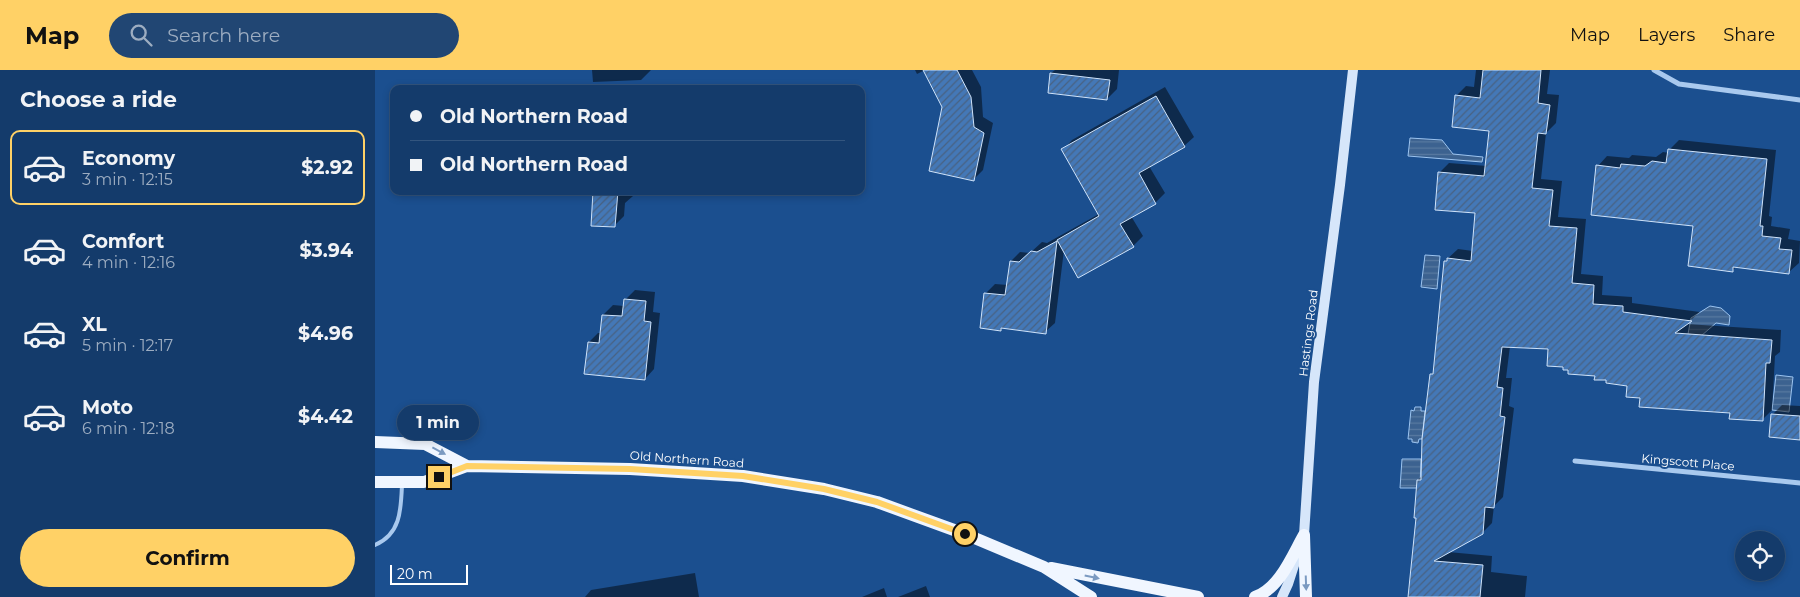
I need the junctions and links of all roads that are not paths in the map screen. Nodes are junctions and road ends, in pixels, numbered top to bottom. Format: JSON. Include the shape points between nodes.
{"nodes":[{"id":1,"x":1353,"y":70,"type":"edge"},
{"id":2,"x":1654,"y":70,"type":"edge"},
{"id":3,"x":1800,"y":100,"type":"edge"},
{"id":4,"x":375,"y":442,"type":"edge"},
{"id":5,"x":1575,"y":461,"type":"dead end"},
{"id":6,"x":467,"y":466,"type":"junction"},
{"id":7,"x":375,"y":482,"type":"edge"},
{"id":8,"x":402,"y":482,"type":"junction"},
{"id":9,"x":1800,"y":483,"type":"edge"},
{"id":10,"x":1304,"y":535,"type":"junction"},
{"id":11,"x":375,"y":544,"type":"edge"},
{"id":12,"x":1044,"y":567,"type":"junction"},
{"id":13,"x":1091,"y":597,"type":"edge"},
{"id":14,"x":1197,"y":597,"type":"edge"},
{"id":15,"x":1255,"y":597,"type":"edge"},
{"id":16,"x":1282,"y":597,"type":"edge"},
{"id":17,"x":1306,"y":597,"type":"edge"}],
"edges":[{"from":1,"to":10,"type":"main road","name":"Hastings Road","via":[[1315,382]]},
{"from":2,"to":3,"type":"street","via":[[1679,84]]},
{"from":4,"to":6,"type":"main road","name":"Old Northern Road","one_way":true,"via":[[425,444]]},
{"from":5,"to":9,"type":"street","name":"Kingscott Place"},
{"from":6,"to":8,"type":"main road","name":"Old Northern Road","via":[[424,482]]},
{"from":6,"to":12,"type":"main road","name":"Old Northern Road","via":[[630,469],[743,476],[824,489],[877,502]]},
{"from":7,"to":8,"type":"main road","name":"Old Northern Road"},
{"from":8,"to":11,"type":"lane","via":[[398,521],[391,535]]},
{"from":10,"to":15,"type":"main road","via":[[1283,573],[1263,594]]},
{"from":10,"to":16,"type":"main road","name":"Hastings Road"},
{"from":10,"to":17,"type":"main road","one_way":true},
{"from":12,"to":13,"type":"main road","name":"Old Northern Road"},
{"from":12,"to":14,"type":"main road","one_way":true}]}
